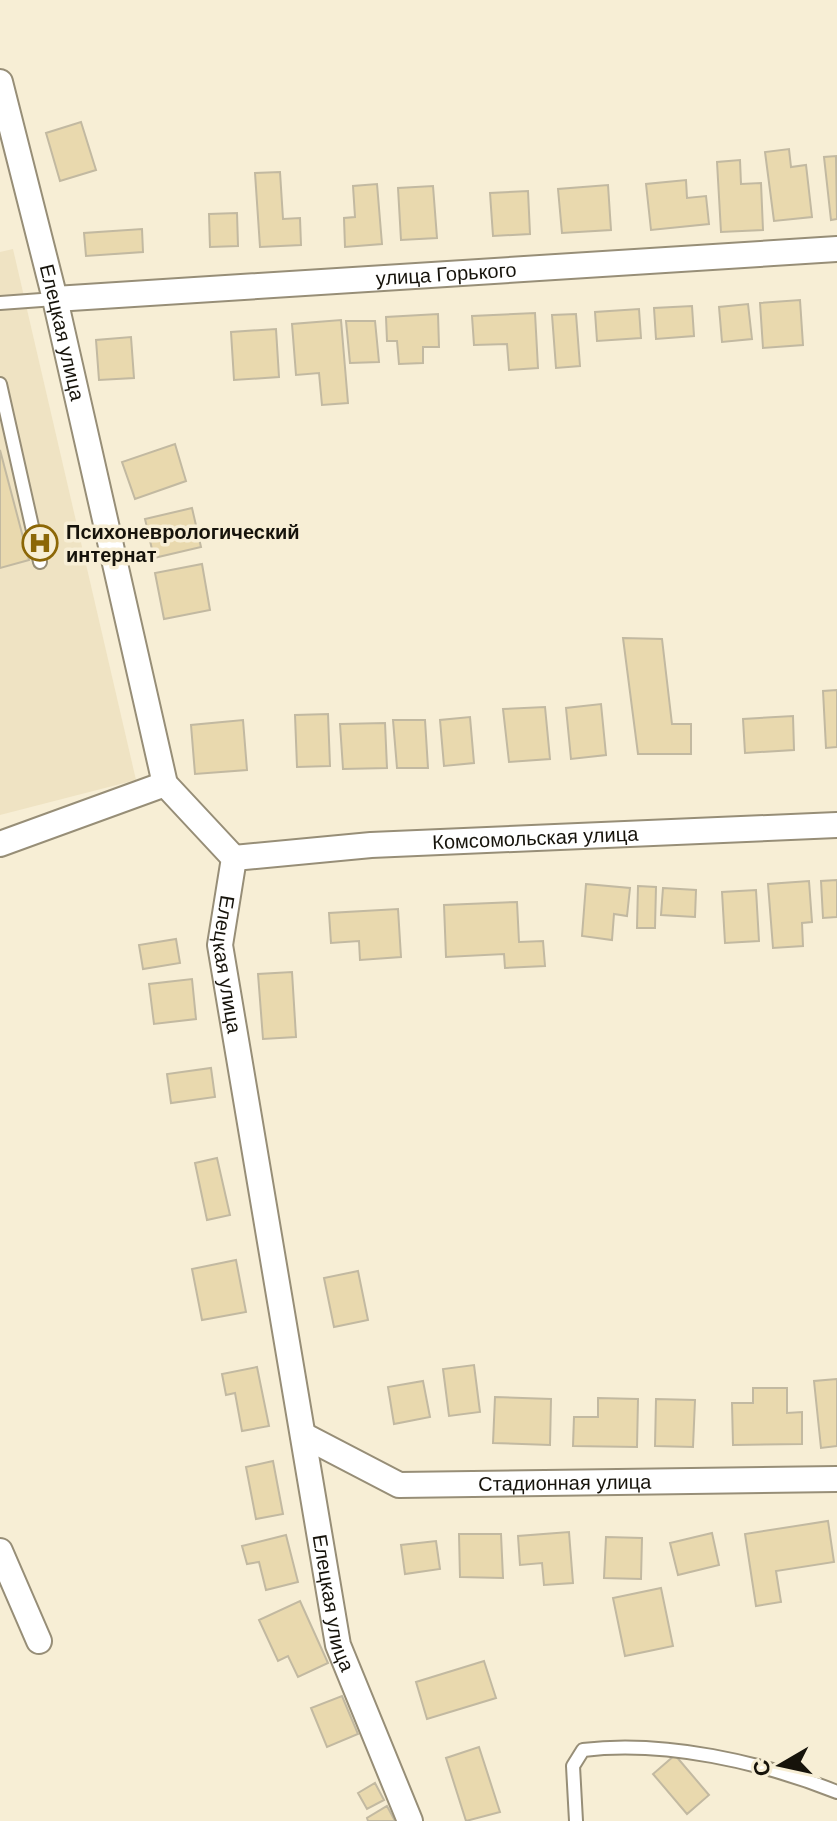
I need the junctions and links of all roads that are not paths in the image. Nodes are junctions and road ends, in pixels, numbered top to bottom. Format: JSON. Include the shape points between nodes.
{"nodes":[{"id":1,"x":0,"y":82,"type":"edge"},
{"id":2,"x":837,"y":249,"type":"edge"},
{"id":3,"x":55,"y":299,"type":"junction"},
{"id":4,"x":0,"y":303,"type":"edge"},
{"id":5,"x":0,"y":384,"type":"edge"},
{"id":6,"x":5,"y":427,"type":"edge"},
{"id":7,"x":40,"y":562,"type":"dead end"},
{"id":8,"x":165,"y":784,"type":"junction"},
{"id":9,"x":837,"y":825,"type":"edge"},
{"id":10,"x":0,"y":844,"type":"edge"},
{"id":11,"x":234,"y":858,"type":"junction"},
{"id":12,"x":303,"y":1435,"type":"junction"},
{"id":13,"x":837,"y":1479,"type":"edge"},
{"id":14,"x":0,"y":1551,"type":"edge"},
{"id":15,"x":39,"y":1641,"type":"dead end"},
{"id":16,"x":837,"y":1792,"type":"edge"},
{"id":17,"x":410,"y":1821,"type":"edge"},
{"id":18,"x":576,"y":1821,"type":"edge"}],
"edges":[{"from":1,"to":3,"type":"street","name":"Елецкая улица"},
{"from":2,"to":3,"type":"street","name":"улица Горького"},
{"from":3,"to":4,"type":"lane"},
{"from":3,"to":8,"type":"street","name":"Елецкая улица"},
{"from":5,"to":6,"type":"lane"},
{"from":6,"to":7,"type":"lane"},
{"from":8,"to":10,"type":"street"},
{"from":8,"to":11,"type":"street"},
{"from":9,"to":11,"type":"street","name":"Комсомольская улица","via":[[371,845]]},
{"from":11,"to":12,"type":"street","name":"Елецкая улица","via":[[220,945]]},
{"from":12,"to":13,"type":"street","name":"Стадионная улица","via":[[399,1485]]},
{"from":12,"to":17,"type":"street","name":"Елецкая улица","via":[[338,1645]]},
{"from":14,"to":15,"type":"street"},
{"from":16,"to":18,"type":"lane","via":[[718,1758],[607,1747],[583,1750],[573,1766]]}]}
